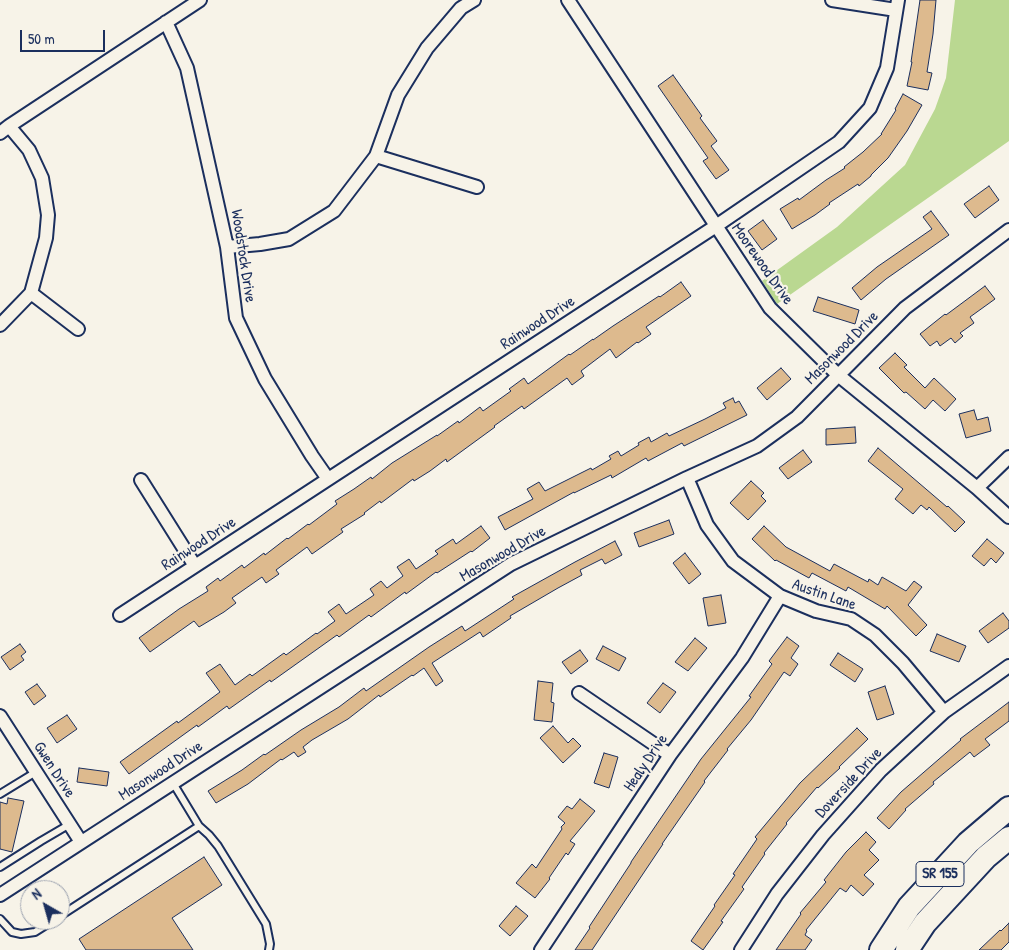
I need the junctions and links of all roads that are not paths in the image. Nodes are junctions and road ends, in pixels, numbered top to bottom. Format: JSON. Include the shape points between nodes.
{"nodes":[{"id":1,"x":200,"y":0,"type":"edge"},
{"id":2,"x":474,"y":0,"type":"edge"},
{"id":3,"x":568,"y":0,"type":"edge"},
{"id":4,"x":832,"y":0,"type":"edge"},
{"id":5,"x":897,"y":5,"type":"edge"},
{"id":6,"x":166,"y":22,"type":"junction"},
{"id":7,"x":4,"y":129,"type":"edge"},
{"id":8,"x":376,"y":156,"type":"junction"},
{"id":9,"x":477,"y":187,"type":"dead end"},
{"id":10,"x":716,"y":226,"type":"junction"},
{"id":11,"x":1009,"y":230,"type":"edge"},
{"id":12,"x":227,"y":247,"type":"junction"},
{"id":13,"x":31,"y":294,"type":"junction"},
{"id":14,"x":0,"y":325,"type":"edge"},
{"id":15,"x":78,"y":329,"type":"dead end"},
{"id":16,"x":838,"y":375,"type":"junction"},
{"id":17,"x":1009,"y":457,"type":"edge"},
{"id":18,"x":686,"y":478,"type":"junction"},
{"id":19,"x":328,"y":479,"type":"junction"},
{"id":20,"x":141,"y":480,"type":"dead end"},
{"id":21,"x":977,"y":488,"type":"junction"},
{"id":22,"x":1009,"y":517,"type":"edge"},
{"id":23,"x":195,"y":566,"type":"junction"},
{"id":24,"x":780,"y":596,"type":"junction"},
{"id":25,"x":120,"y":615,"type":"dead end"},
{"id":26,"x":1009,"y":666,"type":"edge"},
{"id":27,"x":579,"y":692,"type":"dead end"},
{"id":28,"x":944,"y":712,"type":"junction"},
{"id":29,"x":0,"y":716,"type":"edge"},
{"id":30,"x":670,"y":755,"type":"junction"},
{"id":31,"x":36,"y":772,"type":"junction"},
{"id":32,"x":173,"y":783,"type":"junction"},
{"id":33,"x":0,"y":794,"type":"edge"},
{"id":34,"x":1009,"y":808,"type":"edge"},
{"id":35,"x":70,"y":824,"type":"junction"},
{"id":36,"x":199,"y":826,"type":"junction"},
{"id":37,"x":1009,"y":838,"type":"edge"},
{"id":38,"x":81,"y":842,"type":"junction"},
{"id":39,"x":0,"y":867,"type":"edge"},
{"id":40,"x":0,"y":895,"type":"edge"},
{"id":41,"x":70,"y":910,"type":"edge"},
{"id":42,"x":0,"y":919,"type":"edge"},
{"id":43,"x":38,"y":930,"type":"edge"},
{"id":44,"x":269,"y":950,"type":"edge"},
{"id":45,"x":541,"y":950,"type":"edge"},
{"id":46,"x":741,"y":950,"type":"edge"},
{"id":47,"x":882,"y":950,"type":"edge"},
{"id":48,"x":907,"y":950,"type":"edge"}],
"edges":[{"from":1,"to":6,"type":"street"},
{"from":2,"to":8,"type":"street","via":[[462,8],[427,48],[398,95]]},
{"from":3,"to":10,"type":"street","name":"Moorewood Drive"},
{"from":4,"to":5,"type":"street"},
{"from":5,"to":10,"type":"street","name":"Rainwood Drive","via":[[887,68],[870,108],[839,142]]},
{"from":6,"to":7,"type":"street"},
{"from":6,"to":12,"type":"street","name":"Woodstock Drive","via":[[187,68]]},
{"from":7,"to":13,"type":"street","via":[[29,150],[42,178],[48,215],[46,238]]},
{"from":8,"to":9,"type":"street"},
{"from":8,"to":12,"type":"street","via":[[334,211],[289,239]]},
{"from":10,"to":16,"type":"street","name":"Moorewood Drive","via":[[770,308]]},
{"from":10,"to":19,"type":"street","name":"Rainwood Drive"},
{"from":11,"to":16,"type":"street","name":"Masonwood Drive","via":[[905,308]]},
{"from":12,"to":19,"type":"street","name":"Woodstock Drive","via":[[236,318],[265,379]]},
{"from":13,"to":14,"type":"street"},
{"from":13,"to":15,"type":"street"},
{"from":16,"to":18,"type":"street","name":"Masonwood Drive","via":[[797,417],[757,446]]},
{"from":16,"to":21,"type":"street","name":"Moorewood Drive"},
{"from":17,"to":21,"type":"street"},
{"from":18,"to":24,"type":"street","name":"Austin Lane","via":[[707,525],[733,560]]},
{"from":18,"to":32,"type":"street","name":"Masonwood Drive","via":[[511,564]]},
{"from":19,"to":23,"type":"street","name":"Rainwood Drive"},
{"from":20,"to":23,"type":"street"},
{"from":21,"to":22,"type":"street","name":"Moorewood Drive"},
{"from":23,"to":25,"type":"street","name":"Rainwood Drive"},
{"from":24,"to":28,"type":"street","name":"Austin Lane","via":[[816,611],[851,619],[875,635]]},
{"from":24,"to":30,"type":"street","name":"Healy Drive","via":[[742,658]]},
{"from":26,"to":28,"type":"street","name":"Doverside Drive"},
{"from":27,"to":30,"type":"street"},
{"from":28,"to":46,"type":"street","name":"Doverside Drive","via":[[881,770],[823,835],[777,894]]},
{"from":29,"to":31,"type":"street","name":"Gwen Drive"},
{"from":30,"to":45,"type":"street","name":"Healy Drive"},
{"from":31,"to":33,"type":"lane"},
{"from":31,"to":35,"type":"street","name":"Gwen Drive"},
{"from":32,"to":36,"type":"lane"},
{"from":32,"to":38,"type":"street","name":"Masonwood Drive"},
{"from":34,"to":47,"type":"highway","number":"SR 155","via":[[968,843],[909,907]]},
{"from":35,"to":38,"type":"street","name":"Gwen Drive"},
{"from":35,"to":39,"type":"lane"},
{"from":36,"to":41,"type":"lane"},
{"from":36,"to":44,"type":"lane","via":[[218,846],[266,924]]},
{"from":37,"to":48,"type":"highway","number":"SR 155","via":[[986,857],[925,923]]},
{"from":38,"to":40,"type":"street","name":"Masonwood Drive"},
{"from":42,"to":43,"type":"lane","via":[[12,932],[21,934]]}]}
